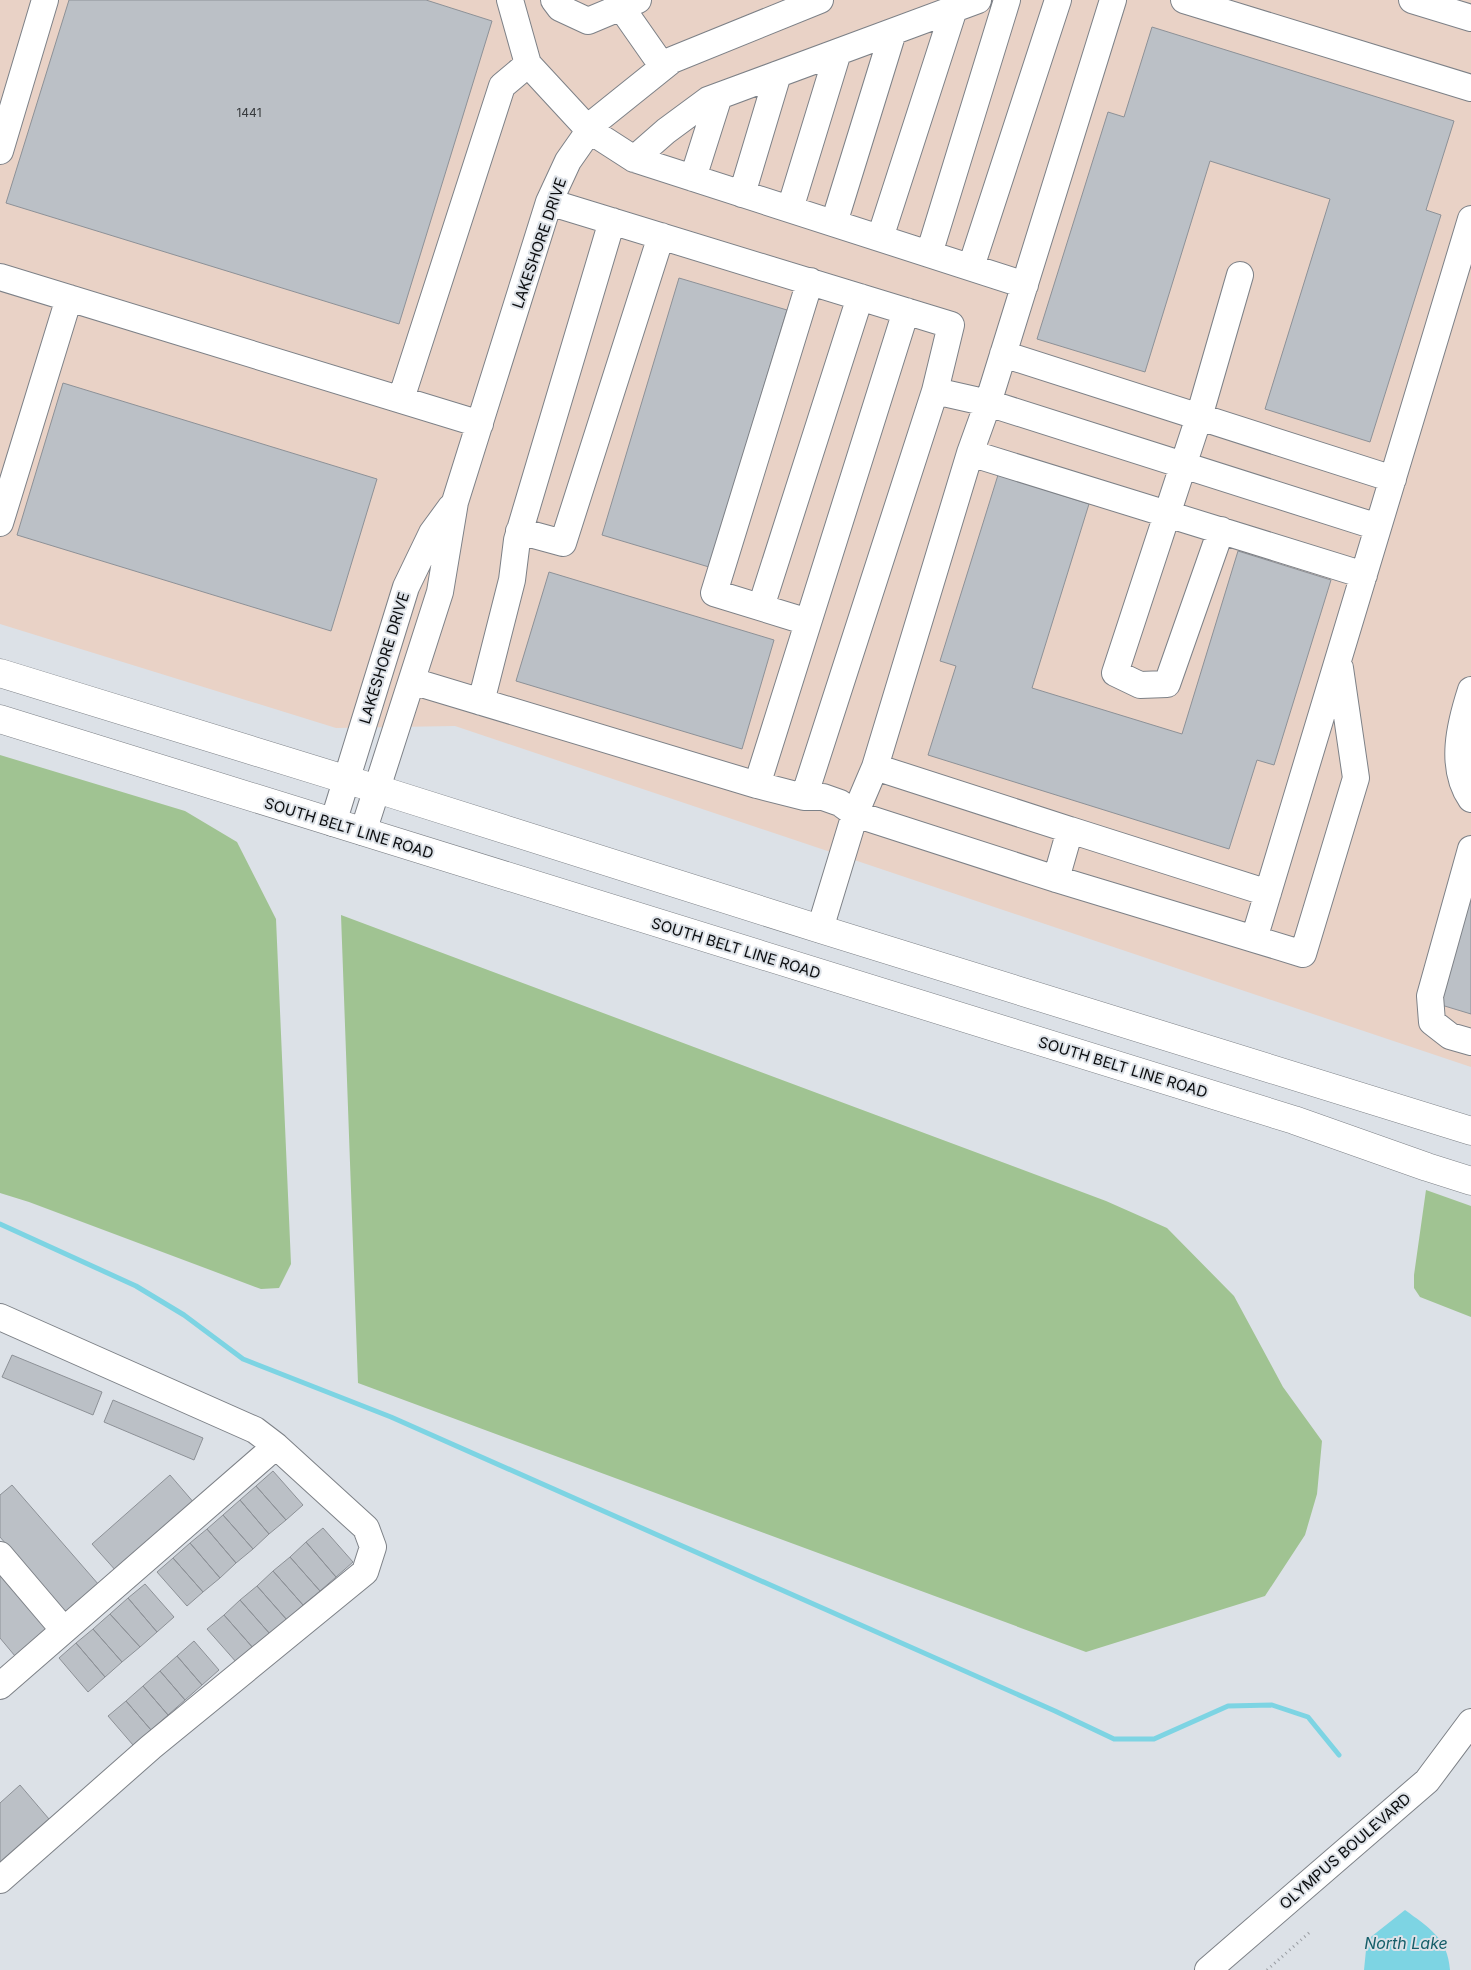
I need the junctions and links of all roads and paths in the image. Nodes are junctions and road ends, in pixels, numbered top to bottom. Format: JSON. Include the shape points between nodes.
{"nodes":[{"id":1,"x":45,"y":0,"type":"edge"},
{"id":2,"x":510,"y":0,"type":"edge"},
{"id":3,"x":554,"y":0,"type":"edge"},
{"id":4,"x":820,"y":0,"type":"edge"},
{"id":5,"x":978,"y":0,"type":"edge"},
{"id":6,"x":1007,"y":0,"type":"edge"},
{"id":7,"x":1058,"y":0,"type":"edge"},
{"id":8,"x":1113,"y":0,"type":"edge"},
{"id":9,"x":1184,"y":0,"type":"edge"},
{"id":10,"x":1412,"y":0,"type":"edge"},
{"id":11,"x":630,"y":4,"type":"edge"},
{"id":12,"x":954,"y":9,"type":"junction"},
{"id":13,"x":1457,"y":10,"type":"edge"},
{"id":14,"x":893,"y":32,"type":"junction"},
{"id":15,"x":838,"y":52,"type":"junction"},
{"id":16,"x":528,"y":64,"type":"junction"},
{"id":17,"x":663,"y":66,"type":"junction"},
{"id":18,"x":778,"y":74,"type":"junction"},
{"id":19,"x":1471,"y":88,"type":"edge"},
{"id":20,"x":719,"y":96,"type":"junction"},
{"id":21,"x":589,"y":130,"type":"junction"},
{"id":22,"x":0,"y":151,"type":"edge"},
{"id":23,"x":634,"y":159,"type":"junction"},
{"id":24,"x":694,"y":178,"type":"junction"},
{"id":25,"x":742,"y":194,"type":"junction"},
{"id":26,"x":549,"y":202,"type":"junction"},
{"id":27,"x":790,"y":209,"type":"junction"},
{"id":28,"x":1471,"y":219,"type":"edge"},
{"id":29,"x":612,"y":221,"type":"junction"},
{"id":30,"x":834,"y":223,"type":"junction"},
{"id":31,"x":660,"y":236,"type":"junction"},
{"id":32,"x":880,"y":238,"type":"junction"},
{"id":33,"x":929,"y":254,"type":"junction"},
{"id":34,"x":970,"y":267,"type":"junction"},
{"id":35,"x":1240,"y":276,"type":"dead end"},
{"id":36,"x":0,"y":277,"type":"edge"},
{"id":37,"x":810,"y":281,"type":"junction"},
{"id":38,"x":1025,"y":285,"type":"junction"},
{"id":39,"x":860,"y":297,"type":"junction"},
{"id":40,"x":69,"y":298,"type":"junction"},
{"id":41,"x":906,"y":311,"type":"junction"},
{"id":42,"x":1003,"y":354,"type":"junction"},
{"id":43,"x":936,"y":391,"type":"junction"},
{"id":44,"x":401,"y":399,"type":"junction"},
{"id":45,"x":988,"y":403,"type":"junction"},
{"id":46,"x":1199,"y":417,"type":"junction"},
{"id":47,"x":480,"y":424,"type":"junction"},
{"id":48,"x":970,"y":452,"type":"junction"},
{"id":49,"x":1182,"y":464,"type":"junction"},
{"id":50,"x":1393,"y":479,"type":"junction"},
{"id":51,"x":455,"y":502,"type":"junction"},
{"id":52,"x":1166,"y":514,"type":"junction"},
{"id":53,"x":0,"y":523,"type":"edge"},
{"id":54,"x":1378,"y":527,"type":"junction"},
{"id":55,"x":1221,"y":530,"type":"junction"},
{"id":56,"x":519,"y":531,"type":"junction"},
{"id":57,"x":1364,"y":575,"type":"junction"},
{"id":58,"x":761,"y":607,"type":"junction"},
{"id":59,"x":808,"y":622,"type":"junction"},
{"id":60,"x":1339,"y":659,"type":"junction"},
{"id":61,"x":0,"y":673,"type":"edge"},
{"id":62,"x":412,"y":681,"type":"junction"},
{"id":63,"x":1471,"y":690,"type":"edge"},
{"id":64,"x":481,"y":702,"type":"junction"},
{"id":65,"x":0,"y":719,"type":"edge"},
{"id":66,"x":875,"y":767,"type":"junction"},
{"id":67,"x":347,"y":779,"type":"junction"},
{"id":68,"x":757,"y":785,"type":"junction"},
{"id":69,"x":377,"y":789,"type":"junction"},
{"id":70,"x":804,"y":797,"type":"junction"},
{"id":71,"x":1471,"y":799,"type":"edge"},
{"id":72,"x":855,"y":814,"type":"junction"},
{"id":73,"x":333,"y":823,"type":"junction"},
{"id":74,"x":1070,"y":830,"type":"junction"},
{"id":75,"x":363,"y":832,"type":"junction"},
{"id":76,"x":1471,"y":849,"type":"edge"},
{"id":77,"x":1056,"y":879,"type":"junction"},
{"id":78,"x":1268,"y":893,"type":"junction"},
{"id":79,"x":820,"y":929,"type":"junction"},
{"id":80,"x":1254,"y":940,"type":"junction"},
{"id":81,"x":807,"y":970,"type":"junction"},
{"id":82,"x":1471,"y":1042,"type":"edge"},
{"id":83,"x":1471,"y":1131,"type":"edge"},
{"id":84,"x":1471,"y":1181,"type":"edge"},
{"id":85,"x":0,"y":1317,"type":"edge"},
{"id":86,"x":276,"y":1446,"type":"junction"},
{"id":87,"x":0,"y":1555,"type":"edge"},
{"id":88,"x":63,"y":1630,"type":"junction"},
{"id":89,"x":1,"y":1682,"type":"edge"},
{"id":90,"x":1471,"y":1722,"type":"edge"},
{"id":91,"x":0,"y":1880,"type":"edge"},
{"id":92,"x":1310,"y":1932,"type":"dead end"},
{"id":93,"x":1208,"y":1970,"type":"edge"},
{"id":94,"x":1267,"y":1970,"type":"edge"}],
"edges":[{"from":1,"to":22,"type":"street"},
{"from":2,"to":16,"type":"street"},
{"from":3,"to":11,"type":"street","via":[[560,8],[588,21]]},
{"from":4,"to":17,"type":"street","name":"LAKESHORE DRIVE"},
{"from":5,"to":12,"type":"street"},
{"from":6,"to":33,"type":"street"},
{"from":7,"to":34,"type":"street"},
{"from":8,"to":38,"type":"street"},
{"from":9,"to":19,"type":"street"},
{"from":10,"to":13,"type":"street"},
{"from":11,"to":17,"type":"street"},
{"from":12,"to":14,"type":"street"},
{"from":12,"to":32,"type":"street"},
{"from":14,"to":15,"type":"street"},
{"from":14,"to":30,"type":"street"},
{"from":15,"to":18,"type":"street"},
{"from":15,"to":27,"type":"street"},
{"from":16,"to":21,"type":"street"},
{"from":16,"to":44,"type":"street","via":[[502,86]]},
{"from":17,"to":21,"type":"street","name":"LAKESHORE DRIVE"},
{"from":18,"to":20,"type":"street"},
{"from":18,"to":25,"type":"street"},
{"from":20,"to":23,"type":"street","via":[[708,100],[666,131]]},
{"from":20,"to":24,"type":"street"},
{"from":21,"to":23,"type":"street"},
{"from":21,"to":26,"type":"street","name":"LAKESHORE DRIVE","via":[[568,161]]},
{"from":23,"to":24,"type":"street"},
{"from":24,"to":25,"type":"street"},
{"from":25,"to":27,"type":"street"},
{"from":26,"to":29,"type":"street"},
{"from":26,"to":47,"type":"street","name":"LAKESHORE DRIVE"},
{"from":27,"to":30,"type":"street"},
{"from":28,"to":50,"type":"street"},
{"from":29,"to":31,"type":"street"},
{"from":29,"to":56,"type":"street"},
{"from":30,"to":32,"type":"street"},
{"from":31,"to":37,"type":"street"},
{"from":31,"to":56,"type":"street","via":[[563,543]]},
{"from":32,"to":33,"type":"street"},
{"from":33,"to":34,"type":"street"},
{"from":34,"to":38,"type":"street"},
{"from":35,"to":46,"type":"street"},
{"from":36,"to":40,"type":"street"},
{"from":37,"to":39,"type":"street"},
{"from":37,"to":58,"type":"street","via":[[714,593]]},
{"from":38,"to":42,"type":"street"},
{"from":39,"to":41,"type":"street"},
{"from":39,"to":58,"type":"street"},
{"from":40,"to":44,"type":"street"},
{"from":40,"to":53,"type":"street"},
{"from":41,"to":43,"type":"street","via":[[951,325]]},
{"from":41,"to":59,"type":"street"},
{"from":42,"to":45,"type":"street"},
{"from":42,"to":46,"type":"street"},
{"from":43,"to":45,"type":"street"},
{"from":43,"to":70,"type":"street"},
{"from":44,"to":47,"type":"street"},
{"from":45,"to":48,"type":"street"},
{"from":45,"to":49,"type":"street"},
{"from":46,"to":49,"type":"street"},
{"from":46,"to":50,"type":"street"},
{"from":47,"to":51,"type":"street","name":"LAKESHORE DRIVE"},
{"from":48,"to":52,"type":"street"},
{"from":48,"to":66,"type":"street"},
{"from":49,"to":52,"type":"street"},
{"from":49,"to":54,"type":"street"},
{"from":50,"to":54,"type":"street"},
{"from":51,"to":62,"type":"street","name":"LAKESHORE DRIVE","via":[[440,592]]},
{"from":51,"to":67,"type":"street","name":"LAKESHORE DRIVE","via":[[432,532],[406,587]]},
{"from":52,"to":55,"type":"street"},
{"from":52,"to":55,"type":"street","via":[[1115,673],[1140,685],[1167,684]]},
{"from":54,"to":57,"type":"street"},
{"from":55,"to":57,"type":"street"},
{"from":56,"to":64,"type":"street","via":[[502,626]]},
{"from":57,"to":60,"type":"street"},
{"from":58,"to":59,"type":"street"},
{"from":59,"to":68,"type":"street"},
{"from":60,"to":78,"type":"street"},
{"from":60,"to":80,"type":"street","via":[[1356,778],[1303,954]]},
{"from":61,"to":67,"type":"main road"},
{"from":62,"to":64,"type":"street"},
{"from":62,"to":69,"type":"street","name":"LAKESHORE DRIVE"},
{"from":63,"to":71,"type":"street","via":[[1459,734],[1462,781]]},
{"from":64,"to":68,"type":"street"},
{"from":65,"to":73,"type":"main road","name":"SOUTH BELT LINE ROAD"},
{"from":66,"to":72,"type":"street"},
{"from":66,"to":74,"type":"street"},
{"from":67,"to":69,"type":"main road"},
{"from":67,"to":73,"type":"street","name":"LAKESHORE DRIVE"},
{"from":68,"to":70,"type":"street"},
{"from":69,"to":75,"type":"street","name":"LAKESHORE DRIVE"},
{"from":69,"to":79,"type":"main road"},
{"from":70,"to":72,"type":"street","via":[[823,797],[840,803]]},
{"from":72,"to":77,"type":"street"},
{"from":72,"to":79,"type":"street"},
{"from":73,"to":75,"type":"main road","name":"SOUTH BELT LINE ROAD"},
{"from":74,"to":77,"type":"street"},
{"from":74,"to":78,"type":"street"},
{"from":75,"to":81,"type":"main road","name":"SOUTH BELT LINE ROAD"},
{"from":76,"to":82,"type":"street","via":[[1430,996],[1432,1022],[1450,1036]]},
{"from":77,"to":80,"type":"street"},
{"from":78,"to":80,"type":"street"},
{"from":79,"to":81,"type":"main road"},
{"from":79,"to":83,"type":"main road"},
{"from":81,"to":84,"type":"main road","name":"SOUTH BELT LINE ROAD","via":[[1294,1120]]},
{"from":85,"to":86,"type":"street","via":[[255,1430]]},
{"from":86,"to":88,"type":"street"},
{"from":86,"to":91,"type":"street","via":[[366,1528],[373,1547],[366,1572],[151,1747]]},
{"from":87,"to":88,"type":"street"},
{"from":88,"to":89,"type":"street"},
{"from":90,"to":93,"type":"street","name":"OLYMPUS BOULEVARD","via":[[1427,1781]]},
{"from":92,"to":94,"type":"path"}]}
